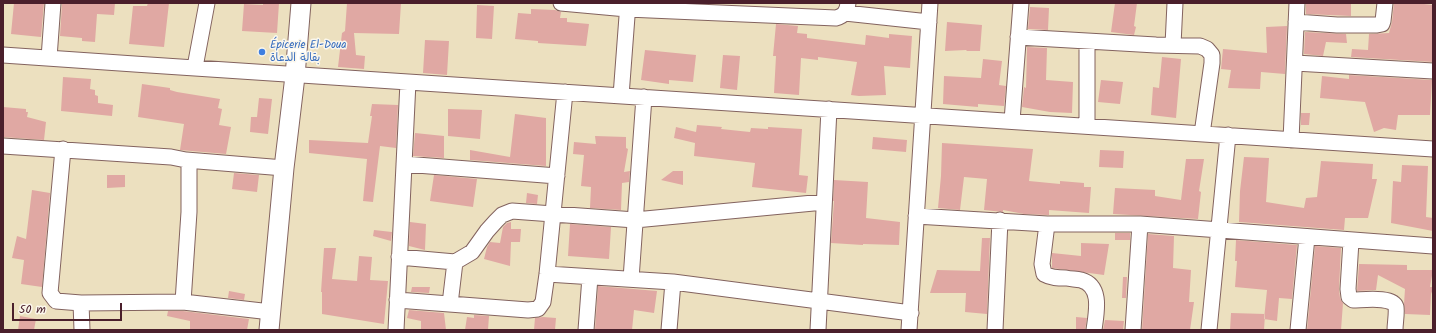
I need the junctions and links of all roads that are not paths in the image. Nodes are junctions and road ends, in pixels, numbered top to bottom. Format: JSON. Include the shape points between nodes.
{"nodes":[{"id":1,"x":53,"y":3,"type":"edge"},
{"id":2,"x":207,"y":3,"type":"edge"},
{"id":3,"x":301,"y":3,"type":"edge"},
{"id":4,"x":561,"y":3,"type":"edge"},
{"id":5,"x":930,"y":3,"type":"edge"},
{"id":6,"x":1021,"y":3,"type":"edge"},
{"id":7,"x":1175,"y":3,"type":"edge"},
{"id":8,"x":1297,"y":3,"type":"edge"},
{"id":9,"x":1385,"y":3,"type":"edge"},
{"id":10,"x":628,"y":6,"type":"edge"},
{"id":11,"x":708,"y":8,"type":"edge"},
{"id":12,"x":846,"y":8,"type":"edge"},
{"id":13,"x":800,"y":10,"type":"edge"},
{"id":14,"x":929,"y":22,"type":"junction"},
{"id":15,"x":1296,"y":22,"type":"junction"},
{"id":16,"x":1018,"y":37,"type":"junction"},
{"id":17,"x":1087,"y":42,"type":"junction"},
{"id":18,"x":1173,"y":45,"type":"junction"},
{"id":19,"x":3,"y":55,"type":"edge"},
{"id":20,"x":49,"y":58,"type":"junction"},
{"id":21,"x":1295,"y":63,"type":"junction"},
{"id":22,"x":196,"y":67,"type":"junction"},
{"id":23,"x":1433,"y":71,"type":"edge"},
{"id":24,"x":295,"y":76,"type":"junction"},
{"id":25,"x":408,"y":82,"type":"junction"},
{"id":26,"x":565,"y":92,"type":"junction"},
{"id":27,"x":622,"y":96,"type":"junction"},
{"id":28,"x":644,"y":97,"type":"junction"},
{"id":29,"x":829,"y":109,"type":"junction"},
{"id":30,"x":923,"y":115,"type":"junction"},
{"id":31,"x":1012,"y":121,"type":"junction"},
{"id":32,"x":1087,"y":126,"type":"junction"},
{"id":33,"x":1202,"y":134,"type":"junction"},
{"id":34,"x":1228,"y":135,"type":"junction"},
{"id":35,"x":1291,"y":140,"type":"junction"},
{"id":36,"x":3,"y":146,"type":"edge"},
{"id":37,"x":63,"y":149,"type":"junction"},
{"id":38,"x":1433,"y":149,"type":"edge"},
{"id":39,"x":186,"y":160,"type":"junction"},
{"id":40,"x":404,"y":164,"type":"junction"},
{"id":41,"x":284,"y":168,"type":"junction"},
{"id":42,"x":557,"y":176,"type":"junction"},
{"id":43,"x":824,"y":202,"type":"junction"},
{"id":44,"x":553,"y":215,"type":"junction"},
{"id":45,"x":916,"y":216,"type":"junction"},
{"id":46,"x":635,"y":220,"type":"junction"},
{"id":47,"x":1000,"y":220,"type":"junction"},
{"id":48,"x":1047,"y":224,"type":"junction"},
{"id":49,"x":1140,"y":224,"type":"junction"},
{"id":50,"x":1218,"y":231,"type":"junction"},
{"id":51,"x":1307,"y":237,"type":"junction"},
{"id":52,"x":1351,"y":241,"type":"junction"},
{"id":53,"x":1433,"y":246,"type":"edge"},
{"id":54,"x":400,"y":257,"type":"junction"},
{"id":55,"x":455,"y":262,"type":"junction"},
{"id":56,"x":547,"y":274,"type":"junction"},
{"id":57,"x":590,"y":277,"type":"junction"},
{"id":58,"x":631,"y":279,"type":"junction"},
{"id":59,"x":673,"y":282,"type":"junction"},
{"id":60,"x":397,"y":300,"type":"junction"},
{"id":61,"x":820,"y":300,"type":"junction"},
{"id":62,"x":183,"y":302,"type":"junction"},
{"id":63,"x":81,"y":303,"type":"junction"},
{"id":64,"x":450,"y":304,"type":"junction"},
{"id":65,"x":911,"y":313,"type":"junction"},
{"id":66,"x":270,"y":321,"type":"edge"},
{"id":67,"x":82,"y":330,"type":"edge"},
{"id":68,"x":396,"y":330,"type":"edge"},
{"id":69,"x":586,"y":330,"type":"edge"},
{"id":70,"x":669,"y":330,"type":"edge"},
{"id":71,"x":818,"y":330,"type":"edge"},
{"id":72,"x":910,"y":330,"type":"edge"},
{"id":73,"x":995,"y":330,"type":"edge"},
{"id":74,"x":1094,"y":330,"type":"edge"},
{"id":75,"x":1133,"y":330,"type":"edge"},
{"id":76,"x":1209,"y":330,"type":"edge"},
{"id":77,"x":1298,"y":330,"type":"edge"},
{"id":78,"x":1395,"y":330,"type":"edge"}],
"edges":[{"from":1,"to":20,"type":"street"},
{"from":2,"to":22,"type":"street"},
{"from":3,"to":24,"type":"main road"},
{"from":4,"to":10,"type":"street"},
{"from":5,"to":14,"type":"street"},
{"from":6,"to":16,"type":"street"},
{"from":7,"to":18,"type":"street"},
{"from":8,"to":15,"type":"street"},
{"from":9,"to":15,"type":"street","via":[[1382,24],[1337,25]]},
{"from":10,"to":11,"type":"street"},
{"from":10,"to":27,"type":"street"},
{"from":11,"to":13,"type":"street"},
{"from":12,"to":13,"type":"street","via":[[841,17],[836,18]]},
{"from":12,"to":14,"type":"street"},
{"from":14,"to":30,"type":"street"},
{"from":15,"to":21,"type":"street"},
{"from":16,"to":17,"type":"street"},
{"from":16,"to":31,"type":"street"},
{"from":17,"to":18,"type":"street"},
{"from":17,"to":32,"type":"street"},
{"from":18,"to":33,"type":"street","via":[[1200,46],[1212,55]]},
{"from":19,"to":20,"type":"street"},
{"from":20,"to":22,"type":"street"},
{"from":21,"to":23,"type":"street"},
{"from":21,"to":35,"type":"street"},
{"from":22,"to":24,"type":"street"},
{"from":24,"to":25,"type":"street"},
{"from":24,"to":41,"type":"main road"},
{"from":25,"to":26,"type":"street"},
{"from":25,"to":40,"type":"street"},
{"from":26,"to":27,"type":"street"},
{"from":26,"to":42,"type":"street"},
{"from":27,"to":28,"type":"street"},
{"from":28,"to":29,"type":"street"},
{"from":28,"to":46,"type":"street"},
{"from":29,"to":30,"type":"street"},
{"from":29,"to":43,"type":"street"},
{"from":30,"to":31,"type":"street"},
{"from":30,"to":45,"type":"street"},
{"from":31,"to":32,"type":"street"},
{"from":32,"to":33,"type":"street"},
{"from":33,"to":34,"type":"street"},
{"from":34,"to":35,"type":"street"},
{"from":34,"to":50,"type":"street"},
{"from":35,"to":38,"type":"street"},
{"from":36,"to":37,"type":"street"},
{"from":37,"to":39,"type":"street"},
{"from":37,"to":63,"type":"street","via":[[50,293],[56,301]]},
{"from":39,"to":41,"type":"street"},
{"from":39,"to":62,"type":"street","via":[[189,212]]},
{"from":40,"to":42,"type":"street"},
{"from":40,"to":54,"type":"street"},
{"from":41,"to":66,"type":"main road"},
{"from":42,"to":44,"type":"street"},
{"from":43,"to":46,"type":"street"},
{"from":43,"to":61,"type":"street"},
{"from":44,"to":46,"type":"street"},
{"from":44,"to":55,"type":"street","via":[[512,211],[502,215],[472,252]]},
{"from":44,"to":56,"type":"street"},
{"from":45,"to":47,"type":"street"},
{"from":45,"to":65,"type":"street"},
{"from":46,"to":58,"type":"street"},
{"from":47,"to":48,"type":"street"},
{"from":47,"to":73,"type":"street"},
{"from":48,"to":49,"type":"street"},
{"from":48,"to":74,"type":"street","via":[[1042,264],[1044,274],[1049,277],[1082,280],[1091,286],[1097,301]]},
{"from":49,"to":50,"type":"street"},
{"from":49,"to":75,"type":"street"},
{"from":50,"to":51,"type":"street"},
{"from":50,"to":76,"type":"street"},
{"from":51,"to":52,"type":"street"},
{"from":51,"to":77,"type":"street"},
{"from":52,"to":53,"type":"street"},
{"from":52,"to":78,"type":"street","via":[[1349,297],[1353,300],[1392,302],[1396,307]]},
{"from":54,"to":55,"type":"street"},
{"from":54,"to":60,"type":"street"},
{"from":55,"to":64,"type":"street"},
{"from":56,"to":57,"type":"street"},
{"from":56,"to":64,"type":"street","via":[[543,302],[538,310]]},
{"from":57,"to":58,"type":"street"},
{"from":57,"to":69,"type":"street"},
{"from":58,"to":59,"type":"street"},
{"from":59,"to":61,"type":"street"},
{"from":59,"to":70,"type":"street"},
{"from":60,"to":64,"type":"street"},
{"from":60,"to":68,"type":"street"},
{"from":61,"to":65,"type":"street"},
{"from":61,"to":71,"type":"street"},
{"from":62,"to":63,"type":"street"},
{"from":62,"to":66,"type":"street"},
{"from":63,"to":67,"type":"street"},
{"from":65,"to":72,"type":"street"}]}
